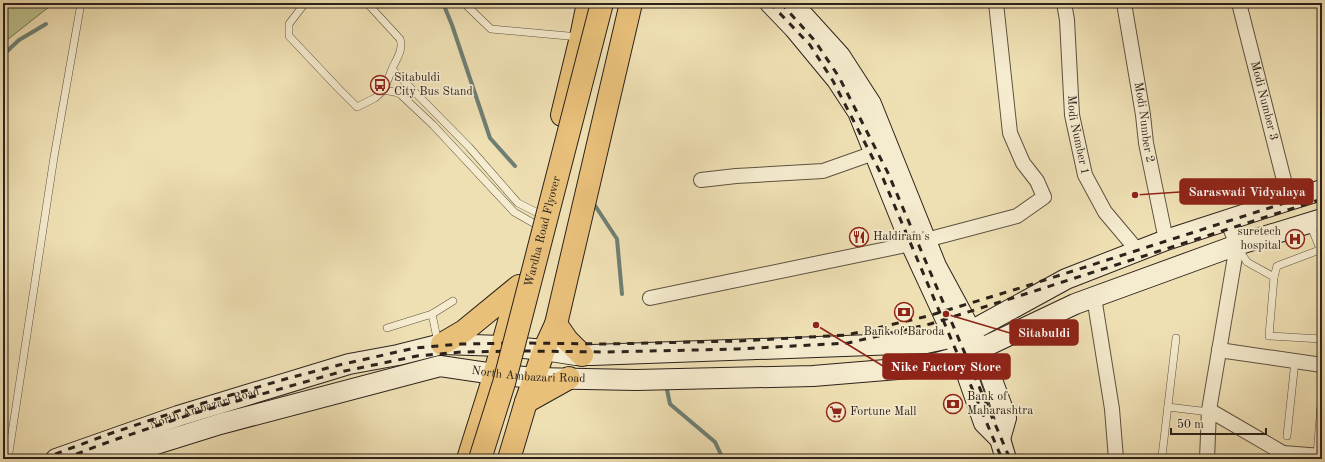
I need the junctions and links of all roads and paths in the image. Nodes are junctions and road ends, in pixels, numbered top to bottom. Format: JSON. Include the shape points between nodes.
{"nodes":[{"id":1,"x":81,"y":3,"type":"edge"},
{"id":2,"x":305,"y":3,"type":"edge"},
{"id":3,"x":367,"y":3,"type":"edge"},
{"id":4,"x":588,"y":3,"type":"edge"},
{"id":5,"x":602,"y":3,"type":"edge"},
{"id":6,"x":614,"y":3,"type":"edge"},
{"id":7,"x":631,"y":3,"type":"edge"},
{"id":8,"x":770,"y":3,"type":"edge"},
{"id":9,"x":792,"y":3,"type":"edge"},
{"id":10,"x":996,"y":3,"type":"edge"},
{"id":11,"x":1064,"y":3,"type":"edge"},
{"id":12,"x":1124,"y":3,"type":"edge"},
{"id":13,"x":1239,"y":3,"type":"edge"},
{"id":14,"x":467,"y":6,"type":"dead end"},
{"id":15,"x":581,"y":37,"type":"junction"},
{"id":16,"x":392,"y":69,"type":"junction"},
{"id":17,"x":384,"y":90,"type":"junction"},
{"id":18,"x":874,"y":153,"type":"junction"},
{"id":19,"x":701,"y":180,"type":"dead end"},
{"id":20,"x":1322,"y":190,"type":"edge"},
{"id":21,"x":1289,"y":200,"type":"junction"},
{"id":22,"x":536,"y":219,"type":"junction"},
{"id":23,"x":1227,"y":220,"type":"junction"},
{"id":24,"x":1316,"y":221,"type":"edge"},
{"id":25,"x":1166,"y":240,"type":"junction"},
{"id":26,"x":918,"y":242,"type":"junction"},
{"id":27,"x":1237,"y":246,"type":"junction"},
{"id":28,"x":1321,"y":249,"type":"edge"},
{"id":29,"x":1137,"y":250,"type":"junction"},
{"id":30,"x":1274,"y":276,"type":"junction"},
{"id":31,"x":519,"y":286,"type":"junction"},
{"id":32,"x":1094,"y":297,"type":"junction"},
{"id":33,"x":650,"y":298,"type":"dead end"},
{"id":34,"x":453,"y":301,"type":"dead end"},
{"id":35,"x":432,"y":314,"type":"junction"},
{"id":36,"x":556,"y":324,"type":"junction"},
{"id":37,"x":387,"y":328,"type":"dead end"},
{"id":38,"x":962,"y":334,"type":"junction"},
{"id":39,"x":1176,"y":338,"type":"dead end"},
{"id":40,"x":1322,"y":339,"type":"edge"},
{"id":41,"x":441,"y":344,"type":"junction"},
{"id":42,"x":502,"y":346,"type":"junction"},
{"id":43,"x":980,"y":349,"type":"junction"},
{"id":44,"x":544,"y":350,"type":"junction"},
{"id":45,"x":1219,"y":350,"type":"junction"},
{"id":46,"x":582,"y":355,"type":"junction"},
{"id":47,"x":961,"y":356,"type":"junction"},
{"id":48,"x":1295,"y":361,"type":"junction"},
{"id":49,"x":1322,"y":365,"type":"edge"},
{"id":50,"x":494,"y":374,"type":"junction"},
{"id":51,"x":534,"y":378,"type":"junction"},
{"id":52,"x":569,"y":378,"type":"junction"},
{"id":53,"x":1322,"y":392,"type":"edge"},
{"id":54,"x":526,"y":402,"type":"junction"},
{"id":55,"x":1168,"y":407,"type":"junction"},
{"id":56,"x":1209,"y":411,"type":"junction"},
{"id":57,"x":178,"y":416,"type":"junction"},
{"id":58,"x":185,"y":435,"type":"junction"},
{"id":59,"x":1287,"y":436,"type":"dead end"},
{"id":60,"x":1000,"y":439,"type":"junction"},
{"id":61,"x":1319,"y":455,"type":"edge"},
{"id":62,"x":1162,"y":456,"type":"dead end"},
{"id":63,"x":8,"y":459,"type":"edge"},
{"id":64,"x":56,"y":459,"type":"edge"},
{"id":65,"x":108,"y":459,"type":"edge"},
{"id":66,"x":468,"y":459,"type":"edge"},
{"id":67,"x":480,"y":459,"type":"edge"},
{"id":68,"x":494,"y":459,"type":"edge"},
{"id":69,"x":509,"y":459,"type":"edge"},
{"id":70,"x":1006,"y":459,"type":"edge"},
{"id":71,"x":1116,"y":459,"type":"edge"},
{"id":72,"x":1207,"y":459,"type":"edge"}],
"edges":[{"from":1,"to":63,"type":"lane","via":[[54,157]]},
{"from":2,"to":17,"type":"lane","via":[[289,24],[288,36],[357,107]]},
{"from":3,"to":16,"type":"lane","via":[[402,44]]},
{"from":4,"to":15,"type":"main road"},
{"from":5,"to":67,"type":"main road","name":"Wardha Road Flyover","bridge":true,"via":[[504,383]]},
{"from":6,"to":68,"type":"main road","name":"Wardha Road Flyover","via":[[509,412]]},
{"from":7,"to":36,"type":"main road"},
{"from":8,"to":18,"type":"main road","via":[[837,80],[858,112]]},
{"from":9,"to":26,"type":"main road","via":[[840,56],[871,104]]},
{"from":10,"to":26,"type":"street","via":[[1010,133],[1023,163],[1044,197],[1017,216]]},
{"from":11,"to":29,"type":"street","name":"Modi Number 1","via":[[1072,114],[1085,175],[1105,212]]},
{"from":12,"to":25,"type":"street","name":"Modi Number 2","via":[[1146,143]]},
{"from":13,"to":21,"type":"street","name":"Modi Number 3"},
{"from":14,"to":15,"type":"lane","via":[[491,29]]},
{"from":15,"to":22,"type":"main road"},
{"from":16,"to":17,"type":"lane"},
{"from":16,"to":22,"type":"lane"},
{"from":17,"to":22,"type":"lane","via":[[399,92],[514,212]]},
{"from":18,"to":19,"type":"street","via":[[823,171]]},
{"from":18,"to":26,"type":"main road"},
{"from":20,"to":21,"type":"main road","name":"North Ambazari Road"},
{"from":21,"to":23,"type":"main road","name":"North Ambazari Road"},
{"from":22,"to":31,"type":"main road"},
{"from":23,"to":25,"type":"main road","name":"North Ambazari Road"},
{"from":23,"to":27,"type":"street"},
{"from":24,"to":27,"type":"main road","name":"North Ambazari Road"},
{"from":24,"to":28,"type":"lane"},
{"from":25,"to":29,"type":"main road","name":"North Ambazari Road"},
{"from":26,"to":33,"type":"street"},
{"from":26,"to":38,"type":"main road"},
{"from":27,"to":30,"type":"lane","via":[[1247,262]]},
{"from":27,"to":32,"type":"main road","name":"North Ambazari Road"},
{"from":27,"to":45,"type":"street"},
{"from":28,"to":30,"type":"lane","via":[[1277,266]]},
{"from":29,"to":38,"type":"main road","name":"North Ambazari Road","via":[[1066,279]]},
{"from":30,"to":40,"type":"lane","via":[[1270,336]]},
{"from":31,"to":41,"type":"main road","via":[[464,331]]},
{"from":31,"to":42,"type":"main road"},
{"from":32,"to":43,"type":"main road","name":"North Ambazari Road"},
{"from":32,"to":71,"type":"street","via":[[1112,409]]},
{"from":34,"to":35,"type":"lane"},
{"from":35,"to":37,"type":"lane"},
{"from":35,"to":41,"type":"lane"},
{"from":36,"to":44,"type":"main road"},
{"from":36,"to":46,"type":"main road"},
{"from":38,"to":43,"type":"main road"},
{"from":38,"to":46,"type":"main road","name":"North Ambazari Road","via":[[926,343]]},
{"from":38,"to":47,"type":"main road"},
{"from":39,"to":55,"type":"lane"},
{"from":41,"to":42,"type":"main road","name":"North Ambazari Road"},
{"from":41,"to":57,"type":"main road","name":"North Ambazari Road","via":[[349,364]]},
{"from":42,"to":44,"type":"main road","name":"North Ambazari Road"},
{"from":42,"to":50,"type":"main road"},
{"from":43,"to":47,"type":"main road","name":"North Ambazari Road"},
{"from":43,"to":60,"type":"main road","via":[[1006,418]]},
{"from":44,"to":46,"type":"main road","name":"North Ambazari Road"},
{"from":44,"to":51,"type":"main road"},
{"from":45,"to":48,"type":"street"},
{"from":45,"to":56,"type":"street"},
{"from":47,"to":52,"type":"main road","name":"North Ambazari Road","via":[[922,366],[813,376],[636,380]]},
{"from":47,"to":60,"type":"main road","via":[[984,423]]},
{"from":48,"to":49,"type":"street"},
{"from":48,"to":59,"type":"lane"},
{"from":50,"to":51,"type":"main road","name":"North Ambazari Road"},
{"from":50,"to":58,"type":"main road","name":"North Ambazari Road","via":[[439,366]]},
{"from":50,"to":66,"type":"main road"},
{"from":51,"to":52,"type":"main road","name":"North Ambazari Road"},
{"from":51,"to":54,"type":"main road"},
{"from":52,"to":54,"type":"main road"},
{"from":53,"to":61,"type":"lane"},
{"from":54,"to":69,"type":"main road"},
{"from":55,"to":56,"type":"lane"},
{"from":55,"to":62,"type":"lane"},
{"from":56,"to":61,"type":"street","via":[[1283,453]]},
{"from":56,"to":72,"type":"street"},
{"from":57,"to":58,"type":"main road"},
{"from":57,"to":64,"type":"main road","name":"North Ambazari Road"},
{"from":58,"to":65,"type":"main road","name":"North Ambazari Road"},
{"from":60,"to":70,"type":"main road"}]}
